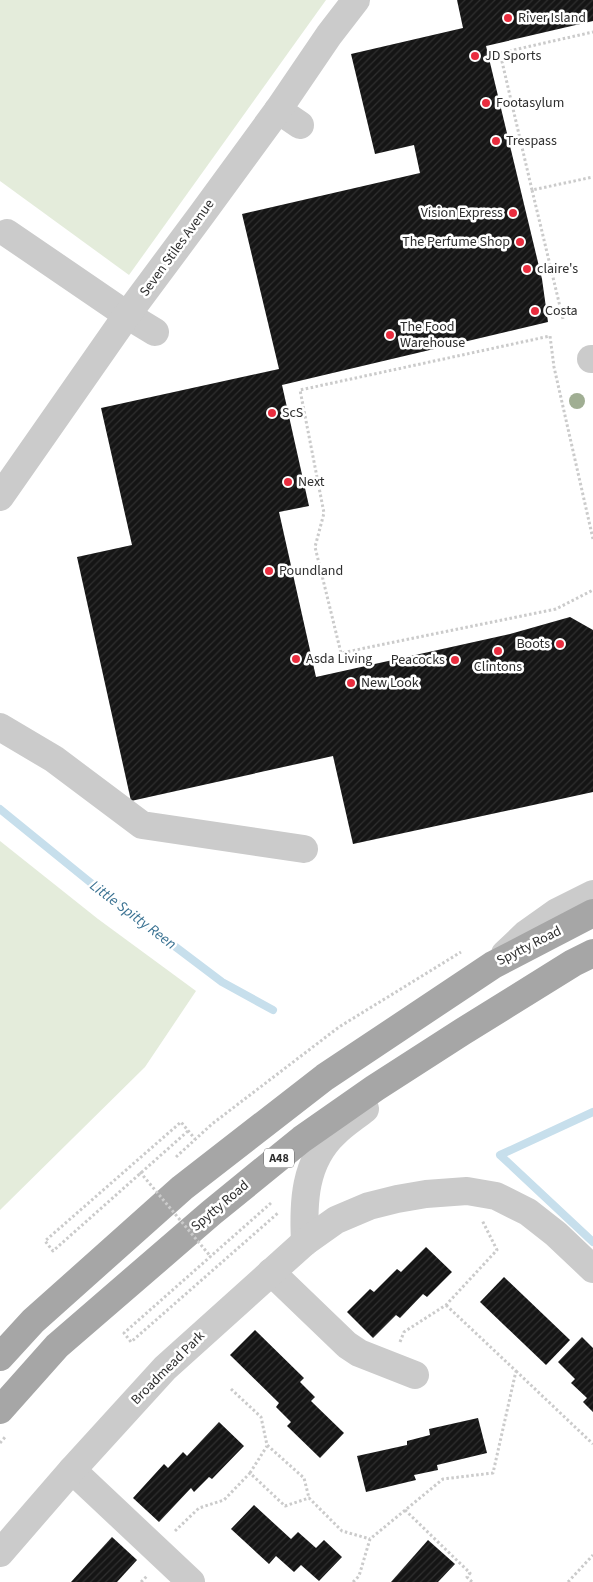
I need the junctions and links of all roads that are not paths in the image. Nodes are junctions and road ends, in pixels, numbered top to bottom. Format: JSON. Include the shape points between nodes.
{"nodes":[{"id":1,"x":356,"y":0,"type":"edge"},
{"id":2,"x":7,"y":233,"type":"dead end"},
{"id":3,"x":127,"y":315,"type":"junction"},
{"id":4,"x":156,"y":332,"type":"dead end"},
{"id":5,"x":0,"y":497,"type":"edge"},
{"id":6,"x":0,"y":727,"type":"edge"},
{"id":7,"x":304,"y":849,"type":"dead end"},
{"id":8,"x":593,"y":894,"type":"edge"},
{"id":9,"x":593,"y":913,"type":"edge"},
{"id":10,"x":593,"y":953,"type":"edge"},
{"id":11,"x":492,"y":965,"type":"junction"},
{"id":12,"x":462,"y":1032,"type":"junction"},
{"id":13,"x":305,"y":1242,"type":"junction"},
{"id":14,"x":593,"y":1269,"type":"edge"},
{"id":15,"x":271,"y":1272,"type":"junction"},
{"id":16,"x":0,"y":1357,"type":"edge"},
{"id":17,"x":415,"y":1375,"type":"dead end"},
{"id":18,"x":0,"y":1410,"type":"edge"},
{"id":19,"x":72,"y":1470,"type":"junction"},
{"id":20,"x":0,"y":1553,"type":"edge"},
{"id":21,"x":191,"y":1582,"type":"edge"}],
"edges":[{"from":1,"to":3,"type":"street","name":"Seven Stiles Avenue","via":[[329,35],[289,117]]},
{"from":2,"to":3,"type":"street"},
{"from":3,"to":4,"type":"street"},
{"from":3,"to":5,"type":"street","name":"Seven Stiles Avenue"},
{"from":6,"to":7,"type":"street","via":[[54,759],[142,825]]},
{"from":8,"to":11,"type":"street","via":[[557,912],[526,934]]},
{"from":9,"to":11,"type":"main road","name":"Spytty Road","number":"A48"},
{"from":10,"to":12,"type":"main road","name":"Spytty Road","number":"A48"},
{"from":11,"to":16,"type":"main road","name":"Spytty Road","number":"A48","via":[[324,1077],[182,1188],[33,1321]]},
{"from":12,"to":13,"type":"street","via":[[334,1133],[322,1148],[308,1178],[304,1197]]},
{"from":12,"to":18,"type":"main road","name":"Spytty Road","number":"A48","via":[[302,1139],[211,1213],[57,1346]]},
{"from":13,"to":14,"type":"street","name":"Broadmead Park","via":[[336,1220],[369,1206],[426,1194],[467,1191],[496,1196],[528,1212]]},
{"from":13,"to":15,"type":"street","name":"Broadmead Park"},
{"from":15,"to":17,"type":"street","via":[[347,1345]]},
{"from":15,"to":19,"type":"street","name":"Broadmead Park","via":[[166,1368]]},
{"from":19,"to":20,"type":"street","name":"Broadmead Park"},
{"from":19,"to":21,"type":"street"}]}
